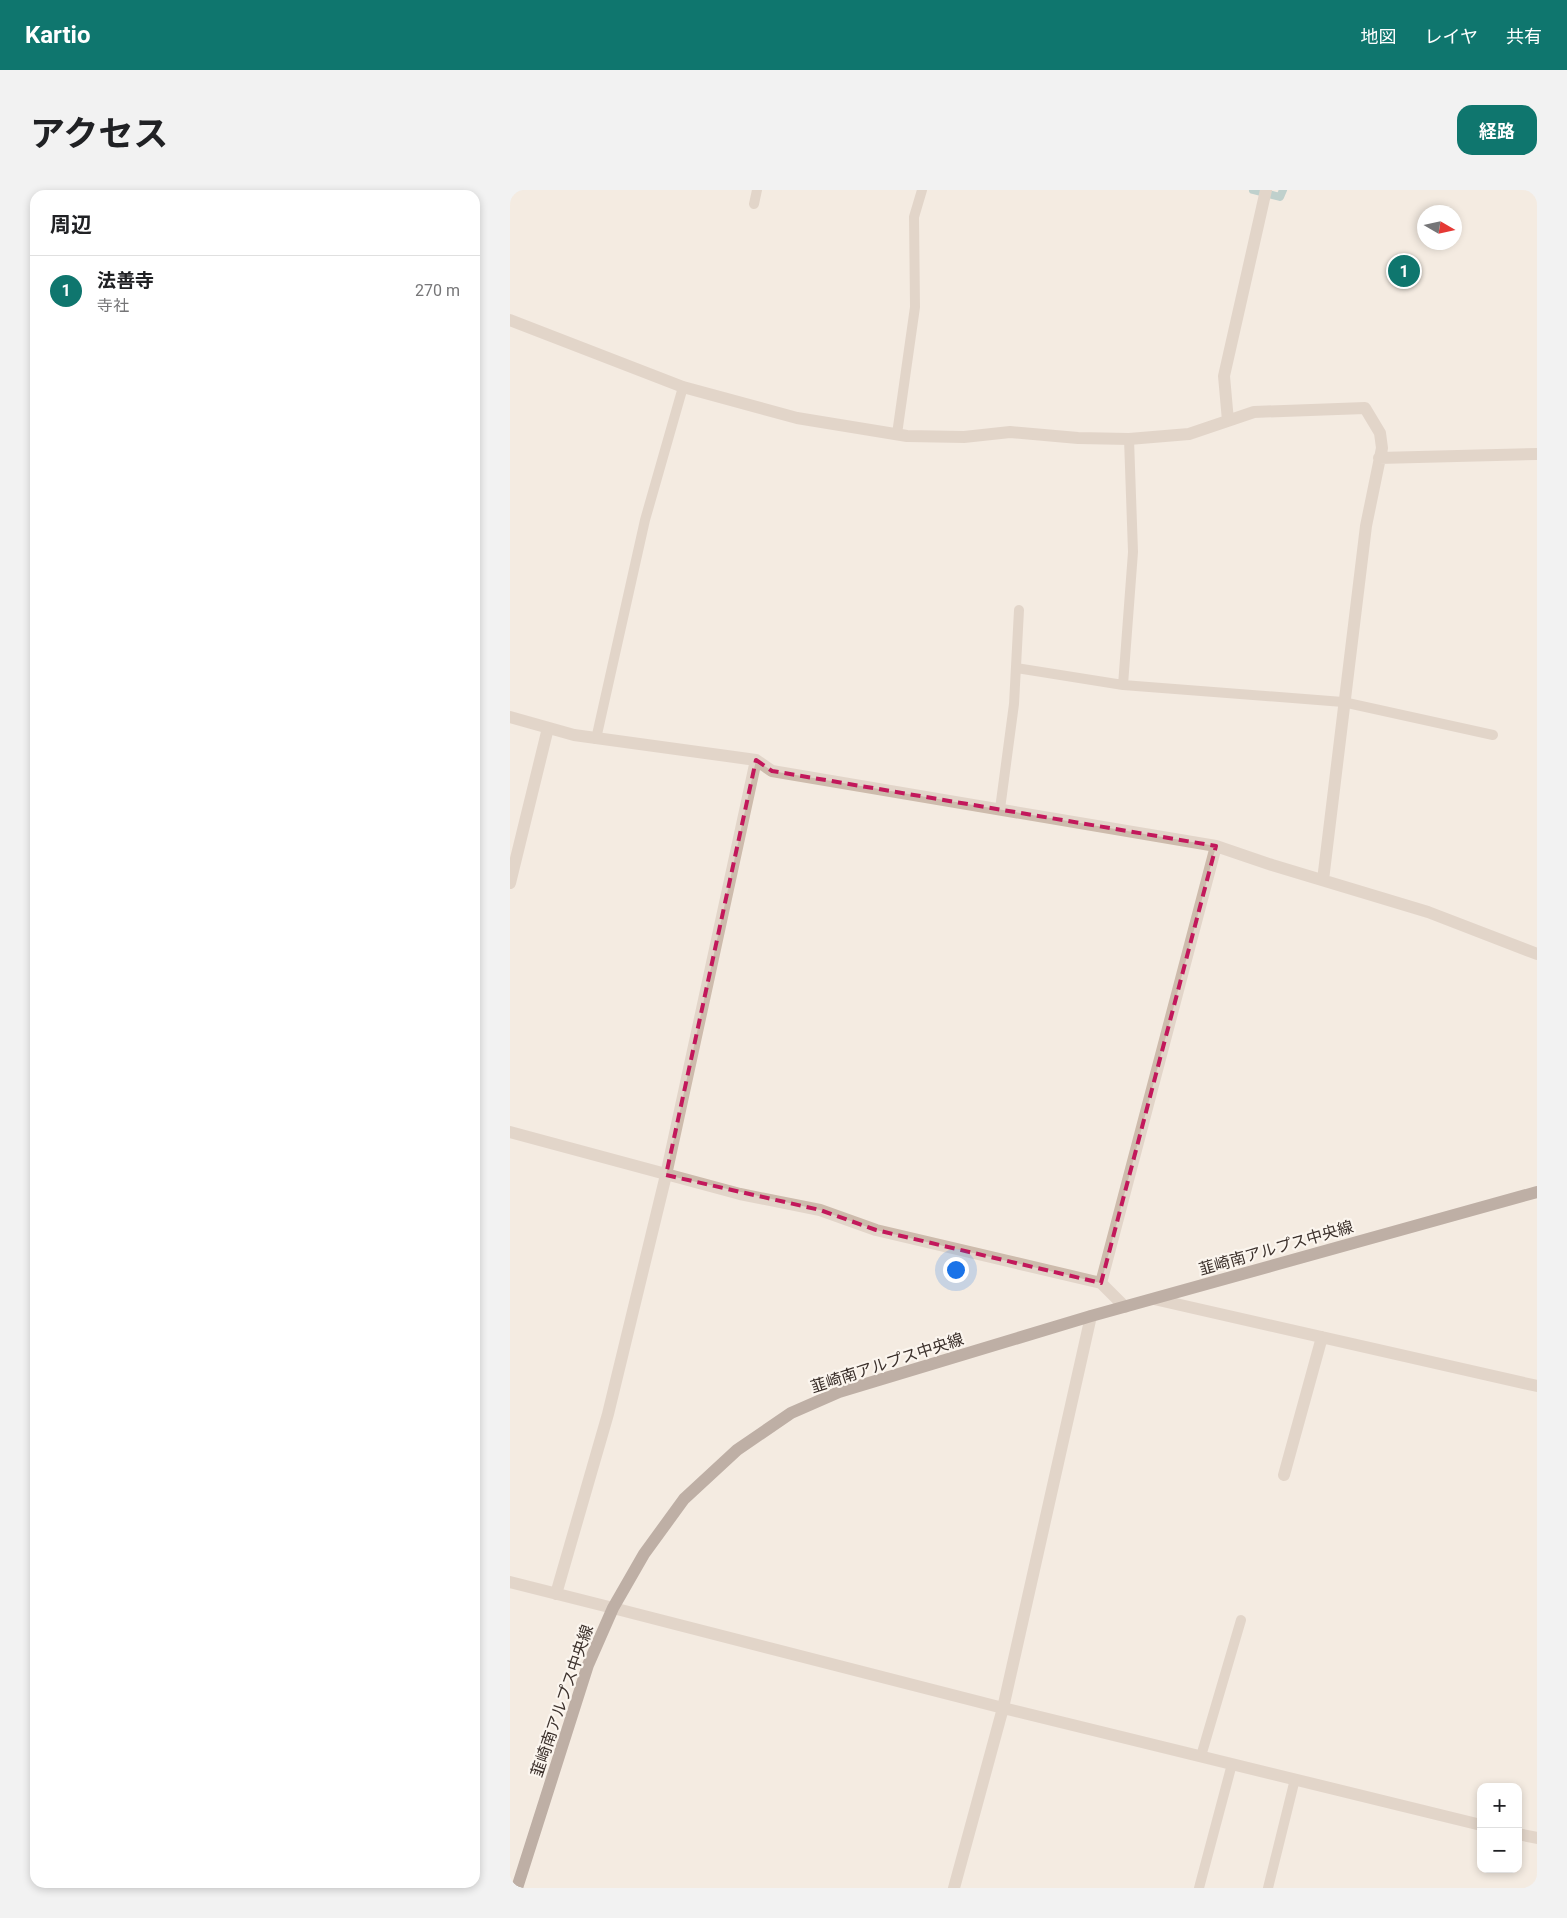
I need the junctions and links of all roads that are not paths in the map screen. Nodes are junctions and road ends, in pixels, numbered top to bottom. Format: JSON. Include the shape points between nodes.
{"nodes":[{"id":1,"x":757,"y":190,"type":"edge"},
{"id":2,"x":922,"y":190,"type":"edge"},
{"id":3,"x":1266,"y":190,"type":"edge"},
{"id":4,"x":754,"y":204,"type":"dead end"},
{"id":5,"x":510,"y":320,"type":"edge"},
{"id":6,"x":683,"y":387,"type":"junction"},
{"id":7,"x":1228,"y":421,"type":"junction"},
{"id":8,"x":897,"y":434,"type":"junction"},
{"id":9,"x":1129,"y":439,"type":"junction"},
{"id":10,"x":1537,"y":454,"type":"edge"},
{"id":11,"x":1380,"y":458,"type":"junction"},
{"id":12,"x":1019,"y":610,"type":"dead end"},
{"id":13,"x":1016,"y":668,"type":"junction"},
{"id":14,"x":1123,"y":685,"type":"junction"},
{"id":15,"x":1343,"y":702,"type":"junction"},
{"id":16,"x":510,"y":717,"type":"edge"},
{"id":17,"x":548,"y":728,"type":"junction"},
{"id":18,"x":1493,"y":735,"type":"dead end"},
{"id":19,"x":596,"y":738,"type":"junction"},
{"id":20,"x":756,"y":760,"type":"junction"},
{"id":21,"x":1000,"y":809,"type":"junction"},
{"id":22,"x":1216,"y":846,"type":"junction"},
{"id":23,"x":1323,"y":880,"type":"junction"},
{"id":24,"x":510,"y":883,"type":"edge"},
{"id":25,"x":1537,"y":954,"type":"edge"},
{"id":26,"x":510,"y":1132,"type":"edge"},
{"id":27,"x":666,"y":1175,"type":"junction"},
{"id":28,"x":1537,"y":1192,"type":"edge"},
{"id":29,"x":1101,"y":1283,"type":"junction"},
{"id":30,"x":1154,"y":1299,"type":"junction"},
{"id":31,"x":1126,"y":1307,"type":"junction"},
{"id":32,"x":1091,"y":1316,"type":"junction"},
{"id":33,"x":1322,"y":1337,"type":"junction"},
{"id":34,"x":1537,"y":1386,"type":"edge"},
{"id":35,"x":1284,"y":1475,"type":"dead end"},
{"id":36,"x":510,"y":1582,"type":"edge"},
{"id":37,"x":556,"y":1594,"type":"junction"},
{"id":38,"x":613,"y":1608,"type":"junction"},
{"id":39,"x":1242,"y":1620,"type":"dead end"},
{"id":40,"x":1003,"y":1708,"type":"junction"},
{"id":41,"x":1201,"y":1756,"type":"junction"},
{"id":42,"x":1232,"y":1764,"type":"junction"},
{"id":43,"x":1294,"y":1779,"type":"junction"},
{"id":44,"x":1477,"y":1824,"type":"edge"},
{"id":45,"x":1522,"y":1835,"type":"edge"},
{"id":46,"x":1537,"y":1838,"type":"edge"},
{"id":47,"x":517,"y":1888,"type":"edge"},
{"id":48,"x":954,"y":1888,"type":"edge"},
{"id":49,"x":1199,"y":1888,"type":"edge"},
{"id":50,"x":1268,"y":1888,"type":"edge"}],
"edges":[{"from":1,"to":4,"type":"lane"},
{"from":2,"to":8,"type":"lane","via":[[914,217],[915,307]]},
{"from":3,"to":7,"type":"street","via":[[1224,376]]},
{"from":5,"to":6,"type":"street"},
{"from":6,"to":8,"type":"street","via":[[797,418]]},
{"from":6,"to":19,"type":"lane","via":[[645,520]]},
{"from":7,"to":9,"type":"street","via":[[1189,434]]},
{"from":7,"to":11,"type":"street","via":[[1254,412],[1365,408],[1380,433]]},
{"from":8,"to":9,"type":"street","via":[[964,438],[1010,432]]},
{"from":9,"to":14,"type":"lane","via":[[1133,552]]},
{"from":10,"to":11,"type":"street"},
{"from":11,"to":15,"type":"street","via":[[1366,526]]},
{"from":12,"to":13,"type":"lane"},
{"from":13,"to":14,"type":"lane"},
{"from":13,"to":21,"type":"lane"},
{"from":14,"to":15,"type":"lane"},
{"from":15,"to":18,"type":"lane"},
{"from":15,"to":23,"type":"street"},
{"from":16,"to":17,"type":"street"},
{"from":17,"to":19,"type":"street"},
{"from":17,"to":24,"type":"street"},
{"from":19,"to":20,"type":"street"},
{"from":20,"to":21,"type":"street","via":[[772,771]]},
{"from":20,"to":27,"type":"street"},
{"from":21,"to":22,"type":"street"},
{"from":22,"to":23,"type":"street"},
{"from":22,"to":29,"type":"street"},
{"from":23,"to":25,"type":"street","via":[[1428,912]]},
{"from":26,"to":27,"type":"street"},
{"from":27,"to":29,"type":"street","via":[[820,1210],[876,1230]]},
{"from":27,"to":37,"type":"street","via":[[608,1414]]},
{"from":28,"to":30,"type":"main road","name":"韮崎南アルプス中央線"},
{"from":29,"to":31,"type":"street"},
{"from":30,"to":31,"type":"main road","name":"韮崎南アルプス中央線"},
{"from":30,"to":33,"type":"street"},
{"from":31,"to":32,"type":"main road","name":"韮崎南アルプス中央線"},
{"from":32,"to":38,"type":"main road","name":"韮崎南アルプス中央線","via":[[839,1392],[791,1413],[737,1450],[684,1499],[644,1554]]},
{"from":32,"to":40,"type":"street"},
{"from":33,"to":34,"type":"street"},
{"from":33,"to":35,"type":"street"},
{"from":36,"to":37,"type":"street"},
{"from":37,"to":38,"type":"street"},
{"from":38,"to":40,"type":"street"},
{"from":38,"to":47,"type":"main road","name":"韮崎南アルプス中央線","via":[[588,1665]]},
{"from":39,"to":41,"type":"lane"},
{"from":40,"to":41,"type":"street"},
{"from":40,"to":48,"type":"street"},
{"from":41,"to":42,"type":"street"},
{"from":42,"to":43,"type":"street"},
{"from":42,"to":49,"type":"lane"},
{"from":43,"to":44,"type":"street"},
{"from":43,"to":50,"type":"lane"},
{"from":45,"to":46,"type":"street"}]}
